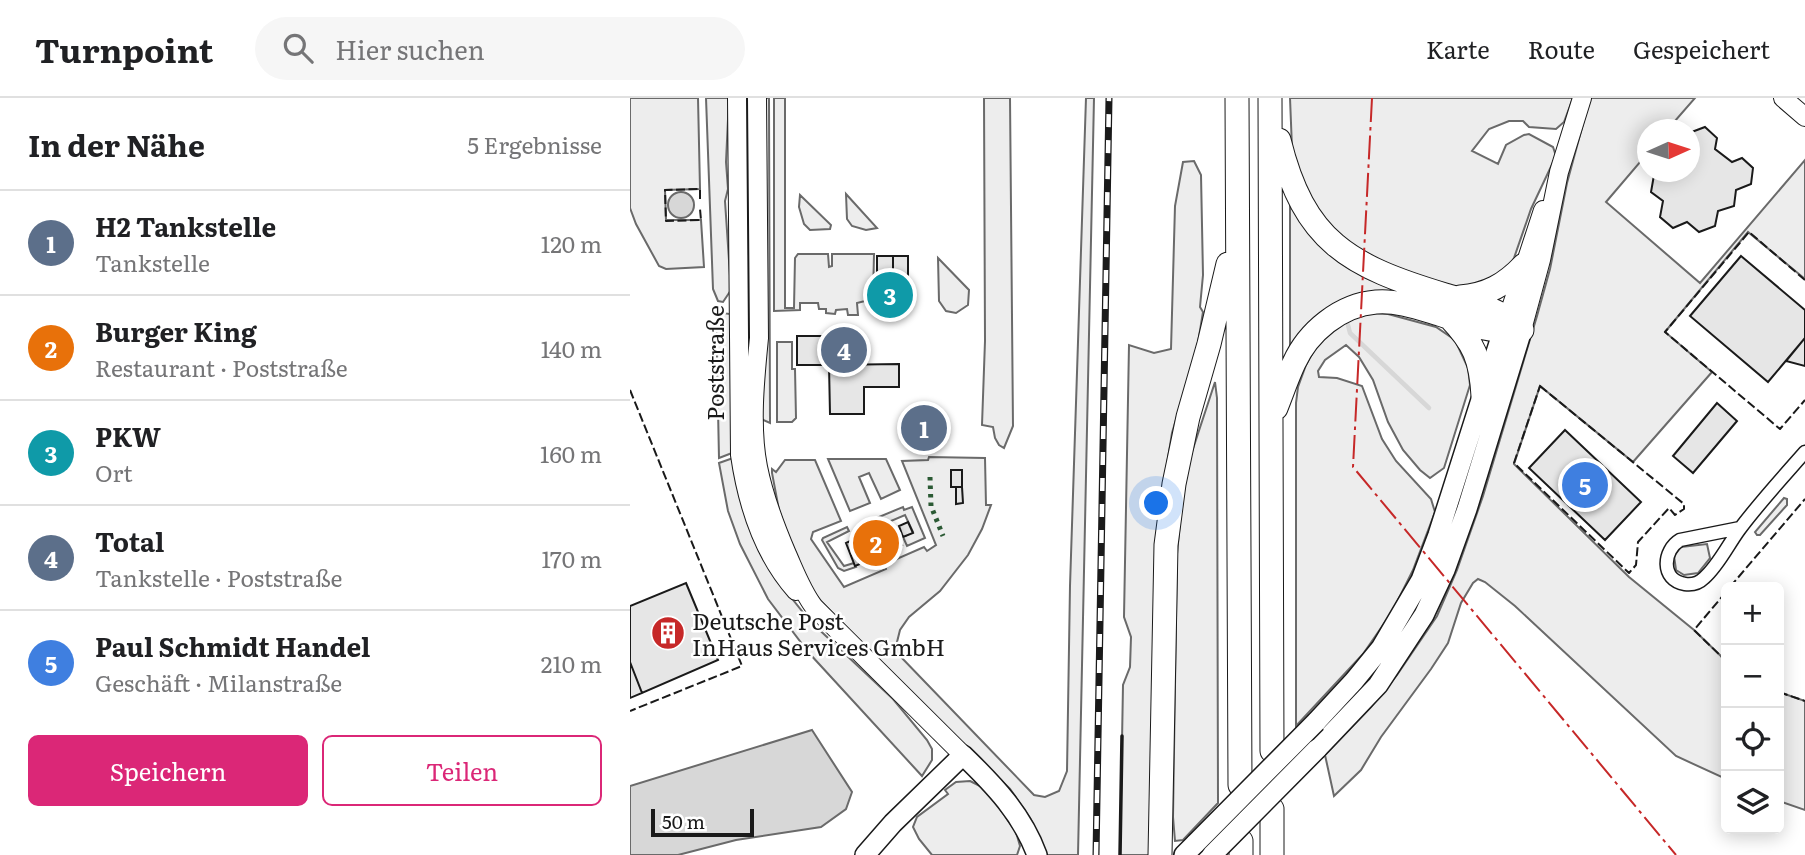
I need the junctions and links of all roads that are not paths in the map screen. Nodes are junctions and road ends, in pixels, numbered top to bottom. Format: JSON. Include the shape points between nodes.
{"nodes":[{"id":1,"x":737,"y":98,"type":"edge"},
{"id":2,"x":757,"y":98,"type":"edge"},
{"id":3,"x":1237,"y":98,"type":"edge"},
{"id":4,"x":1582,"y":98,"type":"edge"},
{"id":5,"x":1783,"y":98,"type":"edge"},
{"id":6,"x":1270,"y":100,"type":"edge"},
{"id":7,"x":1805,"y":117,"type":"edge"},
{"id":8,"x":1559,"y":172,"type":"junction"},
{"id":9,"x":1237,"y":227,"type":"junction"},
{"id":10,"x":1524,"y":265,"type":"junction"},
{"id":11,"x":1451,"y":307,"type":"junction"},
{"id":12,"x":1511,"y":326,"type":"junction"},
{"id":13,"x":1483,"y":396,"type":"junction"},
{"id":14,"x":1271,"y":421,"type":"junction"},
{"id":15,"x":1805,"y":452,"type":"edge"},
{"id":16,"x":1740,"y":528,"type":"junction"},
{"id":17,"x":814,"y":607,"type":"junction"},
{"id":18,"x":1272,"y":751,"type":"dead end"},
{"id":19,"x":963,"y":755,"type":"junction"},
{"id":20,"x":1240,"y":785,"type":"dead end"},
{"id":21,"x":1272,"y":809,"type":"dead end"},
{"id":22,"x":1197,"y":851,"type":"edge"},
{"id":23,"x":865,"y":855,"type":"edge"},
{"id":24,"x":1037,"y":855,"type":"edge"},
{"id":25,"x":1160,"y":855,"type":"edge"},
{"id":26,"x":1272,"y":855,"type":"edge"}],
"edges":[{"from":1,"to":17,"type":"street","name":"Poststraße","via":[[742,471],[751,508],[771,555],[792,587]]},
{"from":2,"to":17,"type":"street","name":"Poststraße","via":[[756,453],[778,532]]},
{"from":3,"to":9,"type":"highway"},
{"from":4,"to":8,"type":"street"},
{"from":5,"to":7,"type":"street"},
{"from":6,"to":11,"type":"highway","via":[[1294,190],[1322,234],[1357,260]]},
{"from":6,"to":14,"type":"highway"},
{"from":8,"to":10,"type":"street"},
{"from":8,"to":12,"type":"street","via":[[1541,260]]},
{"from":9,"to":20,"type":"highway"},
{"from":9,"to":25,"type":"highway","via":[[1188,417],[1166,545]]},
{"from":10,"to":11,"type":"highway","via":[[1490,291]]},
{"from":10,"to":12,"type":"street"},
{"from":11,"to":12,"type":"highway","via":[[1499,311]]},
{"from":11,"to":13,"type":"highway","via":[[1473,347]]},
{"from":11,"to":14,"type":"highway","via":[[1376,302],[1323,325],[1294,361]]},
{"from":12,"to":13,"type":"main road"},
{"from":12,"to":22,"type":"main road","bridge":true,"via":[[1467,509],[1424,615],[1378,685],[1317,749]]},
{"from":13,"to":22,"type":"main road","bridge":true,"via":[[1421,580],[1381,648]]},
{"from":14,"to":18,"type":"highway"},
{"from":15,"to":16,"type":"street"},
{"from":16,"to":16,"type":"street","via":[[1680,540],[1666,557],[1668,572],[1687,585],[1701,581]]},
{"from":17,"to":19,"type":"street","name":"Poststraße"},
{"from":19,"to":23,"type":"main road"},
{"from":19,"to":24,"type":"main road","via":[[1007,800]]},
{"from":21,"to":26,"type":"highway"}]}
